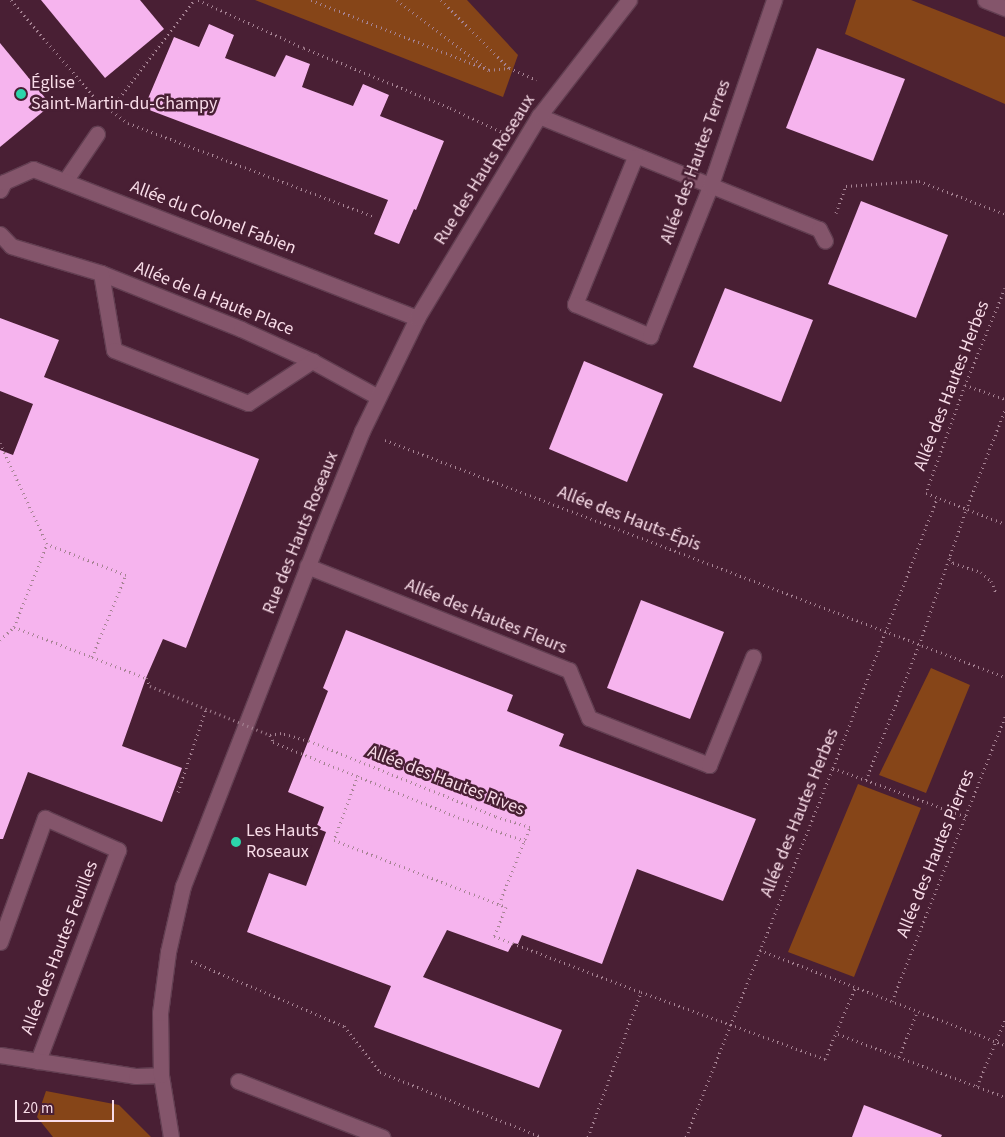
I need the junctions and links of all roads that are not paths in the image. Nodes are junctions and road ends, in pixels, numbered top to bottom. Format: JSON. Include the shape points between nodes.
{"nodes":[{"id":1,"x":629,"y":0,"type":"edge"},
{"id":2,"x":774,"y":0,"type":"edge"},
{"id":3,"x":985,"y":0,"type":"edge"},
{"id":4,"x":1005,"y":8,"type":"edge"},
{"id":5,"x":539,"y":116,"type":"junction"},
{"id":6,"x":96,"y":134,"type":"dead end"},
{"id":7,"x":635,"y":157,"type":"junction"},
{"id":8,"x":65,"y":181,"type":"junction"},
{"id":9,"x":1,"y":183,"type":"edge"},
{"id":10,"x":710,"y":187,"type":"junction"},
{"id":11,"x":0,"y":234,"type":"edge"},
{"id":12,"x":825,"y":241,"type":"road end"},
{"id":13,"x":102,"y":273,"type":"junction"},
{"id":14,"x":417,"y":318,"type":"junction"},
{"id":15,"x":312,"y":361,"type":"junction"},
{"id":16,"x":378,"y":397,"type":"junction"},
{"id":17,"x":307,"y":566,"type":"junction"},
{"id":18,"x":753,"y":656,"type":"dead end"},
{"id":19,"x":0,"y":942,"type":"edge"},
{"id":20,"x":0,"y":1055,"type":"edge"},
{"id":21,"x":38,"y":1061,"type":"junction"},
{"id":22,"x":161,"y":1076,"type":"junction"},
{"id":23,"x":238,"y":1081,"type":"dead end"},
{"id":24,"x":171,"y":1137,"type":"edge"},
{"id":25,"x":382,"y":1137,"type":"edge"}],
"edges":[{"from":1,"to":5,"type":"street","name":"Rue des Hauts Roseaux"},
{"from":2,"to":10,"type":"street","name":"Allée des Hautes Terres"},
{"from":3,"to":4,"type":"street"},
{"from":5,"to":7,"type":"street"},
{"from":5,"to":14,"type":"street","name":"Rue des Hauts Roseaux"},
{"from":6,"to":8,"type":"street"},
{"from":7,"to":10,"type":"street"},
{"from":7,"to":10,"type":"street","name":"Allée des Hautes Terres","via":[[575,304],[650,336]]},
{"from":8,"to":9,"type":"street","name":"Allée du Colonel Fabien","via":[[33,169]]},
{"from":8,"to":14,"type":"street","name":"Allée du Colonel Fabien"},
{"from":10,"to":12,"type":"street","via":[[819,230]]},
{"from":11,"to":13,"type":"street","name":"Allée de la Haute Place","via":[[11,246]]},
{"from":13,"to":15,"type":"street","name":"Allée de la Haute Place"},
{"from":13,"to":15,"type":"street","via":[[114,350],[248,403]]},
{"from":14,"to":16,"type":"street","name":"Rue des Hauts Roseaux"},
{"from":15,"to":16,"type":"street","name":"Allée de la Haute Place"},
{"from":16,"to":17,"type":"street","name":"Rue des Hauts Roseaux"},
{"from":17,"to":18,"type":"street","name":"Allée des Hautes Fleurs","via":[[569,670],[588,718],[709,765]]},
{"from":17,"to":22,"type":"street","name":"Rue des Hauts Roseaux","via":[[183,886],[168,952],[160,1013]]},
{"from":19,"to":21,"type":"street","name":"Allée des Hautes Feuilles","via":[[45,818],[118,850]]},
{"from":20,"to":21,"type":"street"},
{"from":21,"to":22,"type":"street","via":[[136,1076]]},
{"from":22,"to":24,"type":"street","name":"Rue des Hauts Roseaux"},
{"from":23,"to":25,"type":"street"}]}
